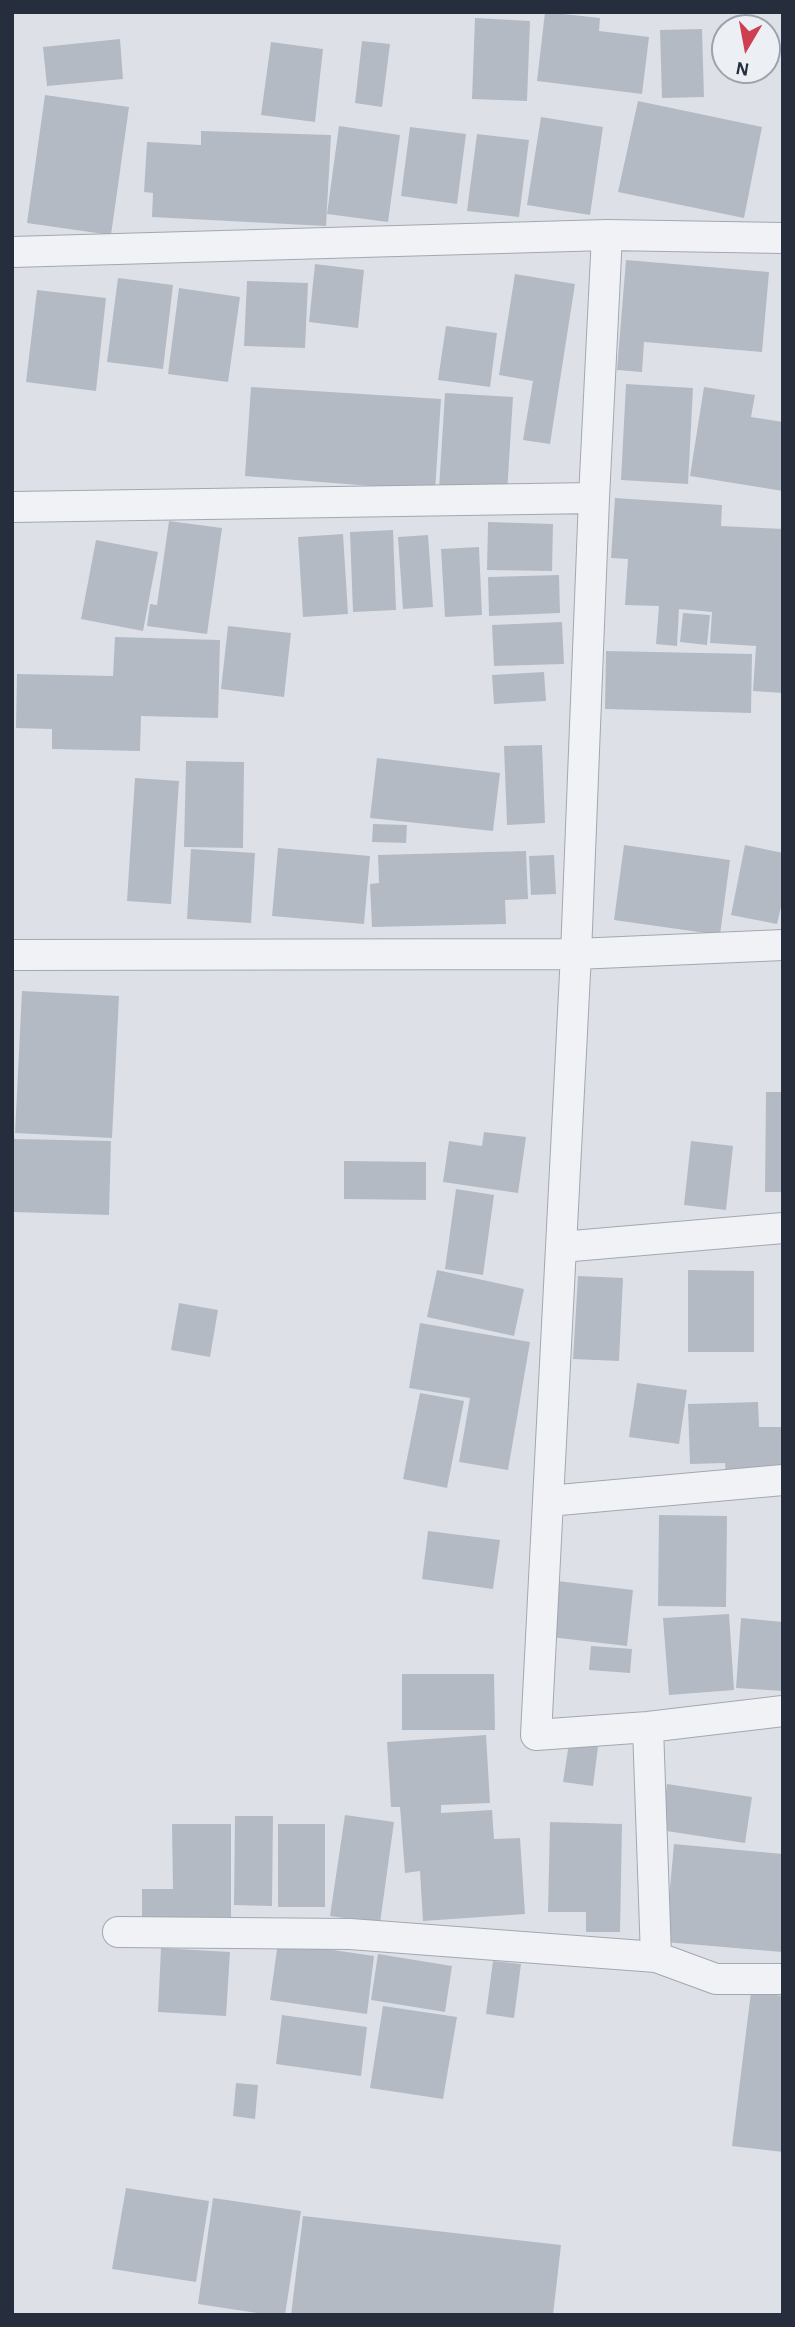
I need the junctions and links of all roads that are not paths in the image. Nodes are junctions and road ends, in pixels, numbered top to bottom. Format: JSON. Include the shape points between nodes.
{"nodes":[{"id":1,"x":607,"y":235,"type":"junction"},
{"id":2,"x":783,"y":237,"type":"edge"},
{"id":3,"x":12,"y":252,"type":"edge"},
{"id":4,"x":593,"y":498,"type":"junction"},
{"id":5,"x":12,"y":507,"type":"edge"},
{"id":6,"x":783,"y":945,"type":"edge"},
{"id":7,"x":576,"y":954,"type":"junction"},
{"id":8,"x":12,"y":955,"type":"edge"},
{"id":9,"x":783,"y":1228,"type":"edge"},
{"id":10,"x":561,"y":1247,"type":"junction"},
{"id":11,"x":783,"y":1480,"type":"edge"},
{"id":12,"x":548,"y":1501,"type":"junction"},
{"id":13,"x":783,"y":1711,"type":"edge"},
{"id":14,"x":649,"y":1727,"type":"junction"},
{"id":15,"x":118,"y":1933,"type":"dead end"},
{"id":16,"x":656,"y":1957,"type":"junction"},
{"id":17,"x":783,"y":1979,"type":"edge"}],
"edges":[{"from":1,"to":2,"type":"street"},
{"from":1,"to":3,"type":"street"},
{"from":1,"to":4,"type":"street"},
{"from":4,"to":5,"type":"street"},
{"from":4,"to":7,"type":"street"},
{"from":6,"to":7,"type":"street"},
{"from":7,"to":8,"type":"street"},
{"from":7,"to":10,"type":"street"},
{"from":9,"to":10,"type":"street"},
{"from":10,"to":12,"type":"street"},
{"from":11,"to":12,"type":"street"},
{"from":12,"to":14,"type":"street","via":[[536,1735]]},
{"from":13,"to":14,"type":"street"},
{"from":14,"to":16,"type":"street"},
{"from":15,"to":16,"type":"street","via":[[351,1934]]},
{"from":16,"to":17,"type":"street","via":[[716,1979]]}]}
